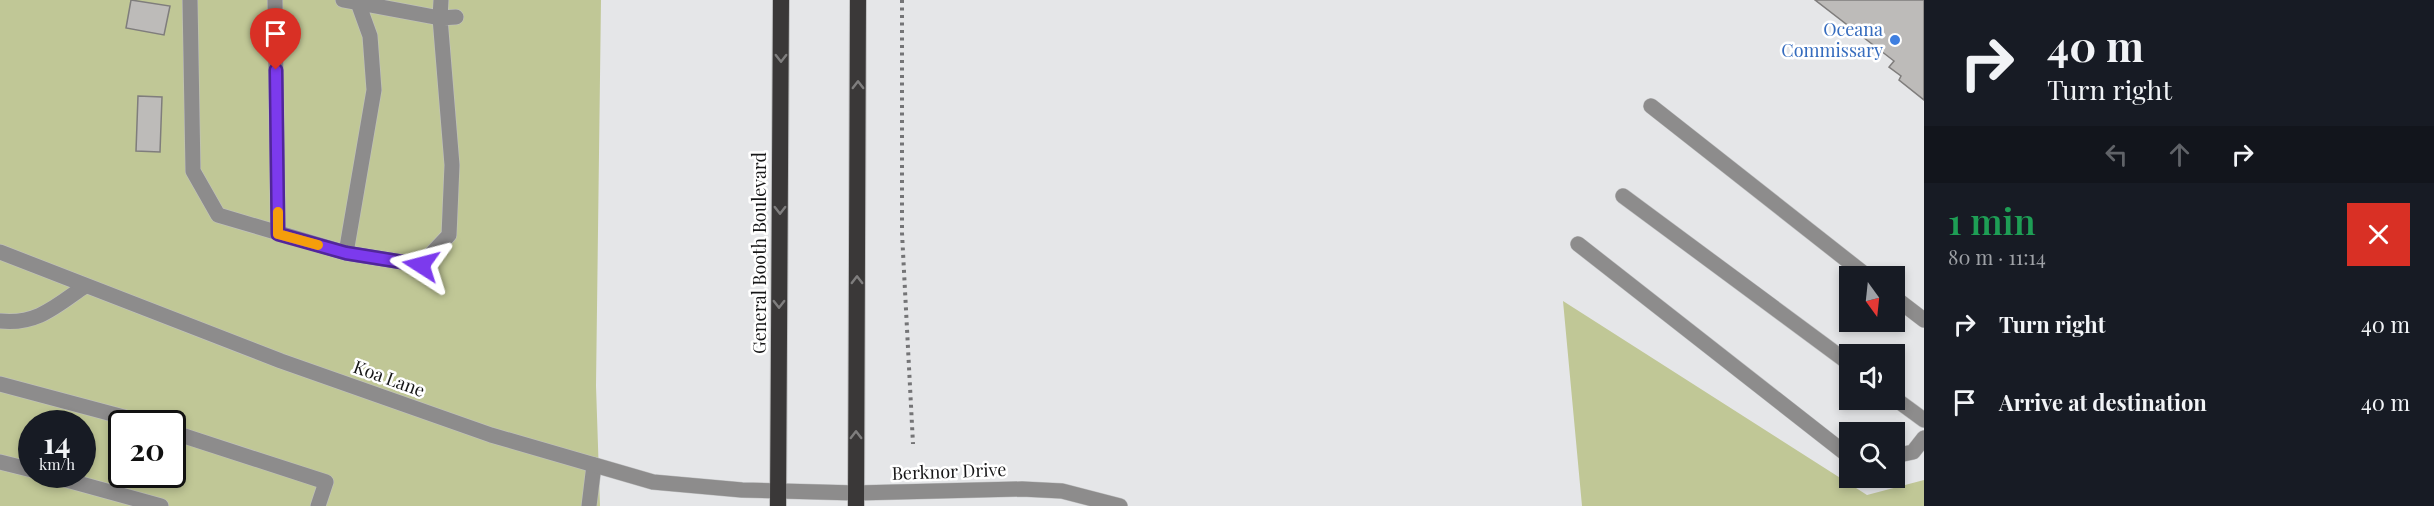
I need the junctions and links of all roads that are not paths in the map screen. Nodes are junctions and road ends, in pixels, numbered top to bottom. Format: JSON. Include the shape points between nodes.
{"nodes":[{"id":1,"x":190,"y":0,"type":"edge"},
{"id":2,"x":275,"y":0,"type":"edge"},
{"id":3,"x":441,"y":0,"type":"edge"},
{"id":4,"x":781,"y":0,"type":"edge"},
{"id":5,"x":858,"y":0,"type":"edge"},
{"id":6,"x":352,"y":1,"type":"edge"},
{"id":7,"x":456,"y":17,"type":"dead end"},
{"id":8,"x":440,"y":18,"type":"junction"},
{"id":9,"x":1650,"y":106,"type":"dead end"},
{"id":10,"x":1623,"y":196,"type":"dead end"},
{"id":11,"x":278,"y":234,"type":"junction"},
{"id":12,"x":1578,"y":244,"type":"dead end"},
{"id":13,"x":0,"y":252,"type":"edge"},
{"id":14,"x":346,"y":253,"type":"junction"},
{"id":15,"x":1854,"y":266,"type":"edge"},
{"id":16,"x":85,"y":286,"type":"junction"},
{"id":17,"x":1905,"y":306,"type":"edge"},
{"id":18,"x":0,"y":321,"type":"edge"},
{"id":19,"x":1924,"y":321,"type":"edge"},
{"id":20,"x":1839,"y":356,"type":"edge"},
{"id":21,"x":0,"y":384,"type":"edge"},
{"id":22,"x":1905,"y":406,"type":"edge"},
{"id":23,"x":108,"y":413,"type":"edge"},
{"id":24,"x":1924,"y":420,"type":"edge"},
{"id":25,"x":186,"y":437,"type":"edge"},
{"id":26,"x":1924,"y":438,"type":"edge"},
{"id":27,"x":1839,"y":448,"type":"edge"},
{"id":28,"x":1905,"y":454,"type":"edge"},
{"id":29,"x":0,"y":462,"type":"edge"},
{"id":30,"x":594,"y":465,"type":"junction"},
{"id":31,"x":18,"y":466,"type":"edge"},
{"id":32,"x":95,"y":488,"type":"edge"},
{"id":33,"x":778,"y":498,"type":"edge"},
{"id":34,"x":856,"y":500,"type":"edge"},
{"id":35,"x":160,"y":506,"type":"edge"},
{"id":36,"x":318,"y":506,"type":"edge"},
{"id":37,"x":589,"y":506,"type":"edge"},
{"id":38,"x":1120,"y":506,"type":"edge"}],
"edges":[{"from":1,"to":11,"type":"street","via":[[193,171],[218,215]]},
{"from":2,"to":11,"type":"street"},
{"from":3,"to":8,"type":"street"},
{"from":4,"to":33,"type":"highway","name":"General Booth Boulevard","one_way":true},
{"from":34,"to":5,"type":"highway","one_way":true},
{"from":6,"to":8,"type":"street"},
{"from":6,"to":14,"type":"street","via":[[370,36],[374,90]]},
{"from":7,"to":8,"type":"street"},
{"from":8,"to":14,"type":"street","via":[[452,165],[448,236],[421,265]]},
{"from":9,"to":15,"type":"street"},
{"from":10,"to":20,"type":"street"},
{"from":11,"to":14,"type":"street"},
{"from":12,"to":27,"type":"street"},
{"from":13,"to":16,"type":"street","name":"Koa Lane"},
{"from":16,"to":18,"type":"street","via":[[39,317],[18,323]]},
{"from":16,"to":30,"type":"street","name":"Koa Lane","via":[[491,435]]},
{"from":17,"to":19,"type":"street"},
{"from":21,"to":23,"type":"street"},
{"from":22,"to":24,"type":"street"},
{"from":25,"to":36,"type":"street","via":[[326,482]]},
{"from":26,"to":28,"type":"street","via":[[1913,452]]},
{"from":29,"to":31,"type":"street"},
{"from":30,"to":33,"type":"street","name":"Koa Lane","via":[[652,482]]},
{"from":30,"to":37,"type":"street"},
{"from":32,"to":35,"type":"street"},
{"from":33,"to":34,"type":"street","name":"Berknor Drive"},
{"from":34,"to":38,"type":"street","name":"Berknor Drive","via":[[1022,489],[1062,491]]}]}
